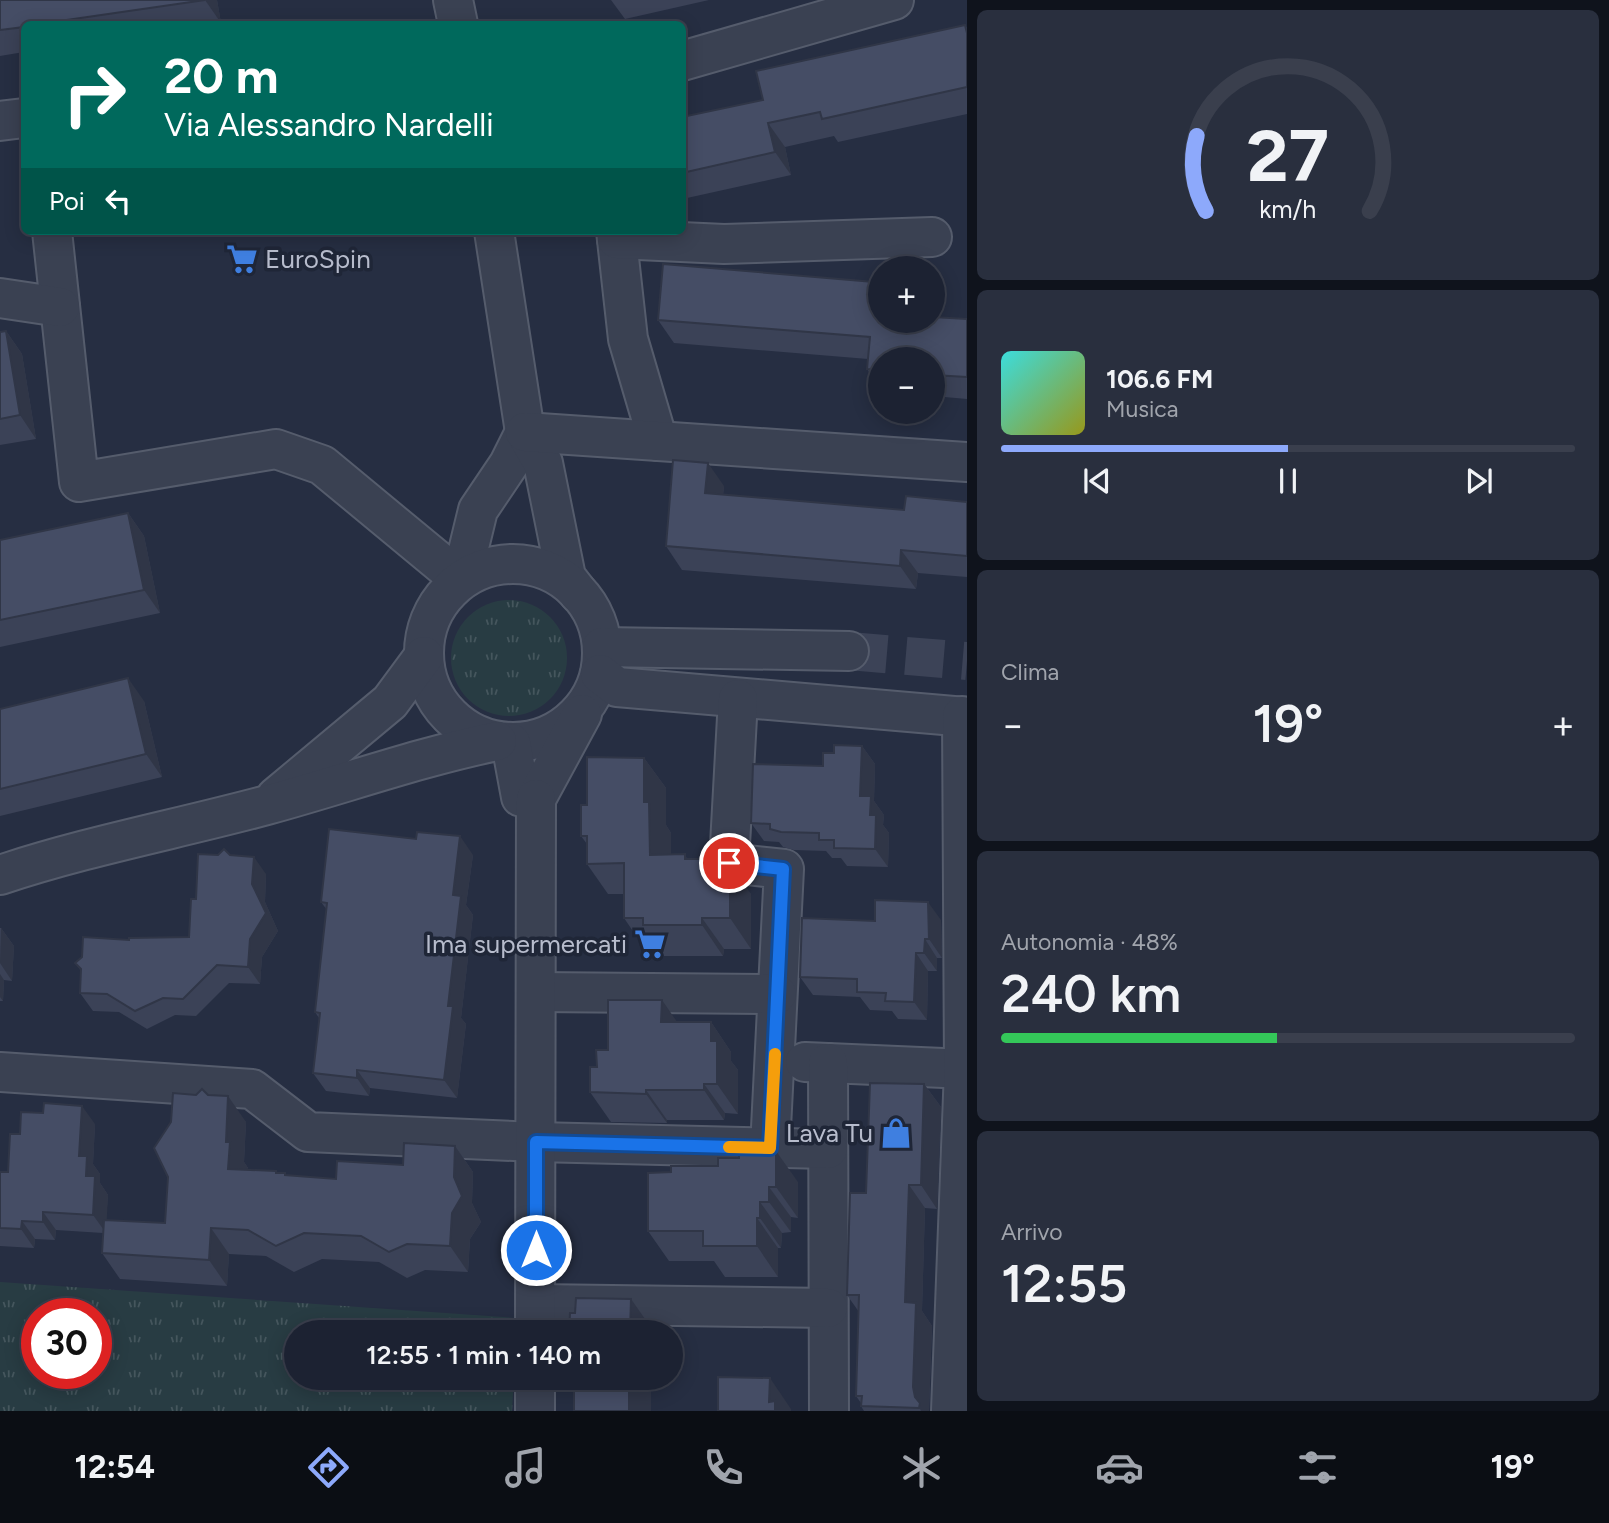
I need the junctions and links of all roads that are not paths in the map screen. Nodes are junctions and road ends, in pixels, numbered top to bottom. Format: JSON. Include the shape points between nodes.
{"nodes":[{"id":1,"x":453,"y":0,"type":"edge"},
{"id":2,"x":894,"y":0,"type":"edge"},
{"id":3,"x":457,"y":21,"type":"edge"},
{"id":4,"x":686,"y":60,"type":"edge"},
{"id":5,"x":21,"y":118,"type":"edge"},
{"id":6,"x":0,"y":121,"type":"edge"},
{"id":7,"x":52,"y":235,"type":"edge"},
{"id":8,"x":495,"y":235,"type":"edge"},
{"id":9,"x":616,"y":235,"type":"edge"},
{"id":10,"x":932,"y":237,"type":"dead end"},
{"id":11,"x":0,"y":298,"type":"edge"},
{"id":12,"x":60,"y":307,"type":"junction"},
{"id":13,"x":525,"y":432,"type":"junction"},
{"id":14,"x":658,"y":441,"type":"junction"},
{"id":15,"x":967,"y":462,"type":"edge"},
{"id":16,"x":461,"y":580,"type":"junction"},
{"id":17,"x":589,"y":606,"type":"junction"},
{"id":18,"x":849,"y":651,"type":"tunnel mouth"},
{"id":19,"x":424,"y":656,"type":"junction"},
{"id":20,"x":596,"y":675,"type":"junction"},
{"id":21,"x":738,"y":699,"type":"junction"},
{"id":22,"x":964,"y":716,"type":"edge"},
{"id":23,"x":504,"y":742,"type":"junction"},
{"id":24,"x":536,"y":799,"type":"junction"},
{"id":25,"x":267,"y":805,"type":"junction"},
{"id":26,"x":0,"y":874,"type":"edge"},
{"id":27,"x":537,"y":992,"type":"junction"},
{"id":28,"x":778,"y":994,"type":"junction"},
{"id":29,"x":775,"y":1060,"type":"junction"},
{"id":30,"x":828,"y":1063,"type":"junction"},
{"id":31,"x":965,"y":1069,"type":"edge"},
{"id":32,"x":0,"y":1072,"type":"edge"},
{"id":33,"x":536,"y":1142,"type":"junction"},
{"id":34,"x":770,"y":1148,"type":"junction"},
{"id":35,"x":828,"y":1149,"type":"junction"},
{"id":36,"x":828,"y":1308,"type":"junction"},
{"id":37,"x":536,"y":1318,"type":"edge"},
{"id":38,"x":535,"y":1390,"type":"edge"},
{"id":39,"x":535,"y":1411,"type":"edge"},
{"id":40,"x":829,"y":1411,"type":"edge"},
{"id":41,"x":951,"y":1411,"type":"edge"}],
"edges":[{"from":1,"to":3,"type":"street"},
{"from":2,"to":4,"type":"street"},
{"from":5,"to":6,"type":"street"},
{"from":7,"to":12,"type":"street"},
{"from":8,"to":13,"type":"street"},
{"from":9,"to":10,"type":"street","via":[[724,244]]},
{"from":9,"to":14,"type":"street","via":[[628,339]]},
{"from":11,"to":12,"type":"street"},
{"from":12,"to":16,"type":"street","via":[[79,482],[276,449],[322,465]]},
{"from":13,"to":14,"type":"street"},
{"from":13,"to":16,"type":"street","via":[[478,510]]},
{"from":13,"to":17,"type":"street","via":[[543,463],[566,577]]},
{"from":14,"to":15,"type":"street"},
{"from":16,"to":17,"type":"street","via":[[484,568],[524,564],[569,583]]},
{"from":16,"to":19,"type":"street","via":[[435,609],[426,631]]},
{"from":17,"to":20,"type":"street","via":[[600,629]]},
{"from":18,"to":20,"type":"street"},
{"from":19,"to":23,"type":"street","via":[[430,687],[442,707],[462,726]]},
{"from":19,"to":25,"type":"street","via":[[390,702]]},
{"from":20,"to":21,"type":"street","via":[[617,687]]},
{"from":20,"to":23,"type":"street","via":[[572,721],[545,737]]},
{"from":20,"to":24,"type":"street"},
{"from":21,"to":22,"type":"street"},
{"from":21,"to":28,"type":"street","via":[[729,863],[783,869]]},
{"from":22,"to":31,"type":"street"},
{"from":23,"to":24,"type":"street","via":[[521,797]]},
{"from":23,"to":25,"type":"street","via":[[451,750]]},
{"from":24,"to":27,"type":"street"},
{"from":25,"to":26,"type":"street"},
{"from":27,"to":28,"type":"street"},
{"from":27,"to":33,"type":"street"},
{"from":28,"to":29,"type":"street"},
{"from":29,"to":30,"type":"street"},
{"from":29,"to":34,"type":"street"},
{"from":30,"to":31,"type":"street"},
{"from":30,"to":35,"type":"street"},
{"from":31,"to":41,"type":"street"},
{"from":32,"to":33,"type":"street","via":[[252,1089],[308,1132]]},
{"from":33,"to":34,"type":"street"},
{"from":33,"to":37,"type":"street"},
{"from":34,"to":35,"type":"street"},
{"from":35,"to":36,"type":"street"},
{"from":36,"to":37,"type":"street"},
{"from":36,"to":40,"type":"street"},
{"from":38,"to":39,"type":"street"}]}
